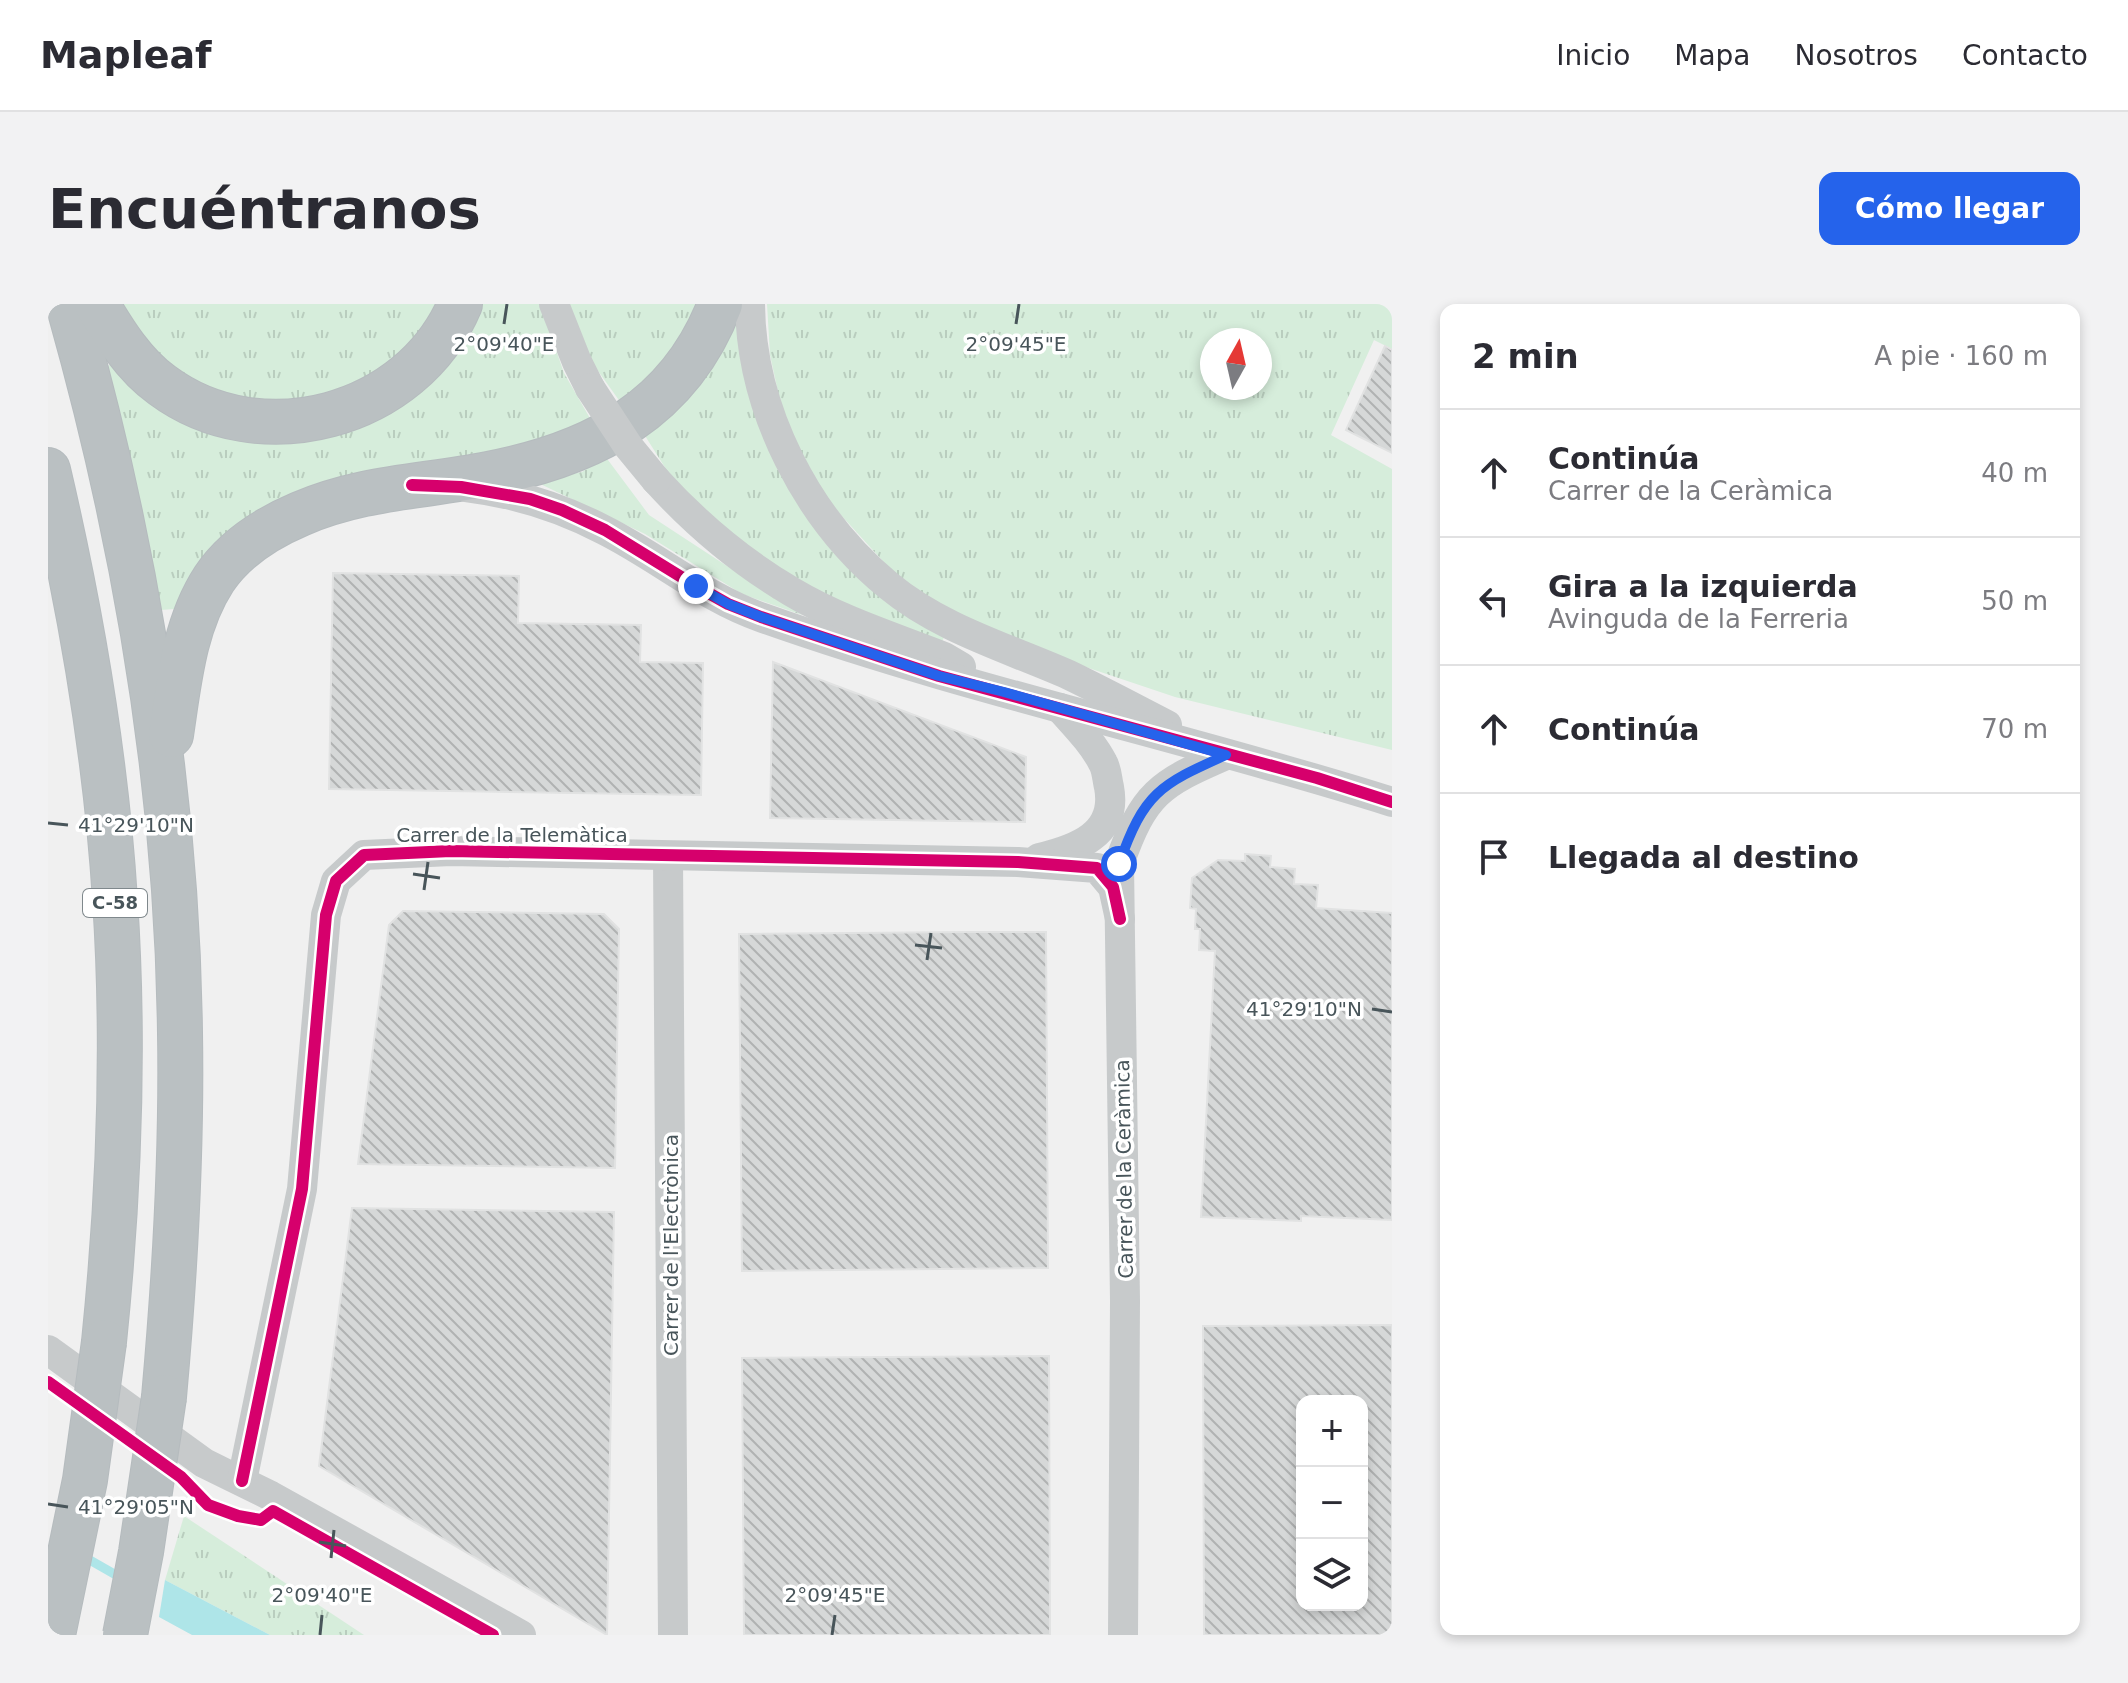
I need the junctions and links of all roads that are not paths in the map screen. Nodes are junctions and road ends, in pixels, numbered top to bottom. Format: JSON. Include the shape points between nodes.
{"nodes":[{"id":1,"x":68,"y":304,"type":"edge"},
{"id":2,"x":97,"y":304,"type":"edge"},
{"id":3,"x":460,"y":304,"type":"edge"},
{"id":4,"x":554,"y":304,"type":"edge"},
{"id":5,"x":720,"y":304,"type":"edge"},
{"id":6,"x":750,"y":304,"type":"edge"},
{"id":7,"x":48,"y":470,"type":"edge"},
{"id":8,"x":412,"y":485,"type":"junction"},
{"id":9,"x":1004,"y":692,"type":"junction"},
{"id":10,"x":1060,"y":708,"type":"junction"},
{"id":11,"x":1226,"y":755,"type":"junction"},
{"id":12,"x":163,"y":785,"type":"junction"},
{"id":13,"x":1392,"y":802,"type":"edge"},
{"id":14,"x":668,"y":856,"type":"junction"},
{"id":15,"x":1018,"y":862,"type":"junction"},
{"id":16,"x":1120,"y":919,"type":"junction"},
{"id":17,"x":48,"y":1350,"type":"edge"},
{"id":18,"x":242,"y":1481,"type":"junction"},
{"id":19,"x":53,"y":1635,"type":"edge"},
{"id":20,"x":125,"y":1635,"type":"edge"},
{"id":21,"x":521,"y":1635,"type":"edge"},
{"id":22,"x":673,"y":1635,"type":"edge"},
{"id":23,"x":1123,"y":1635,"type":"edge"}],
"edges":[{"from":1,"to":12,"type":"highway","via":[[122,528]]},
{"from":2,"to":3,"type":"highway","via":[[123,344],[161,385],[208,411],[287,423],[344,412],[397,384],[442,337]]},
{"from":4,"to":9,"type":"street","bridge":true,"via":[[590,388],[628,446],[717,539],[793,593],[944,657]]},
{"from":5,"to":8,"type":"highway","via":[[710,330],[676,380],[634,420],[560,456]]},
{"from":6,"to":11,"type":"street","via":[[752,342],[767,407],[795,471],[833,528],[890,587],[973,637],[1068,675]]},
{"from":7,"to":19,"type":"highway","number":"C-58","bridge":true,"via":[[101,751],[115,899],[120,1116],[104,1342],[85,1480]]},
{"from":8,"to":9,"type":"street","via":[[494,491],[562,510],[750,613],[939,676]]},
{"from":8,"to":12,"type":"highway","via":[[342,497],[280,522],[232,557],[215,577],[191,628]]},
{"from":9,"to":10,"type":"street"},
{"from":10,"to":11,"type":"street"},
{"from":10,"to":15,"type":"street","via":[[1105,765],[1111,801],[1103,827],[1087,841],[1066,852]]},
{"from":11,"to":13,"type":"street"},
{"from":11,"to":16,"type":"street","name":"Carrer de la Ceràmica","via":[[1179,776],[1146,806],[1119,864]]},
{"from":12,"to":20,"type":"highway","bridge":true,"via":[[177,955],[178,1232],[164,1397]]},
{"from":14,"to":15,"type":"street","name":"Carrer de la Telemàtica"},
{"from":14,"to":18,"type":"street","name":"Carrer de la Telemàtica","via":[[451,851],[364,855],[336,881],[326,915],[302,1189]]},
{"from":14,"to":22,"type":"street","name":"Carrer de l'Electrònica"},
{"from":15,"to":16,"type":"street","via":[[1097,868],[1113,887]]},
{"from":16,"to":23,"type":"street","name":"Carrer de la Ceràmica"},
{"from":17,"to":18,"type":"street","via":[[204,1463]]},
{"from":18,"to":21,"type":"street"}]}
